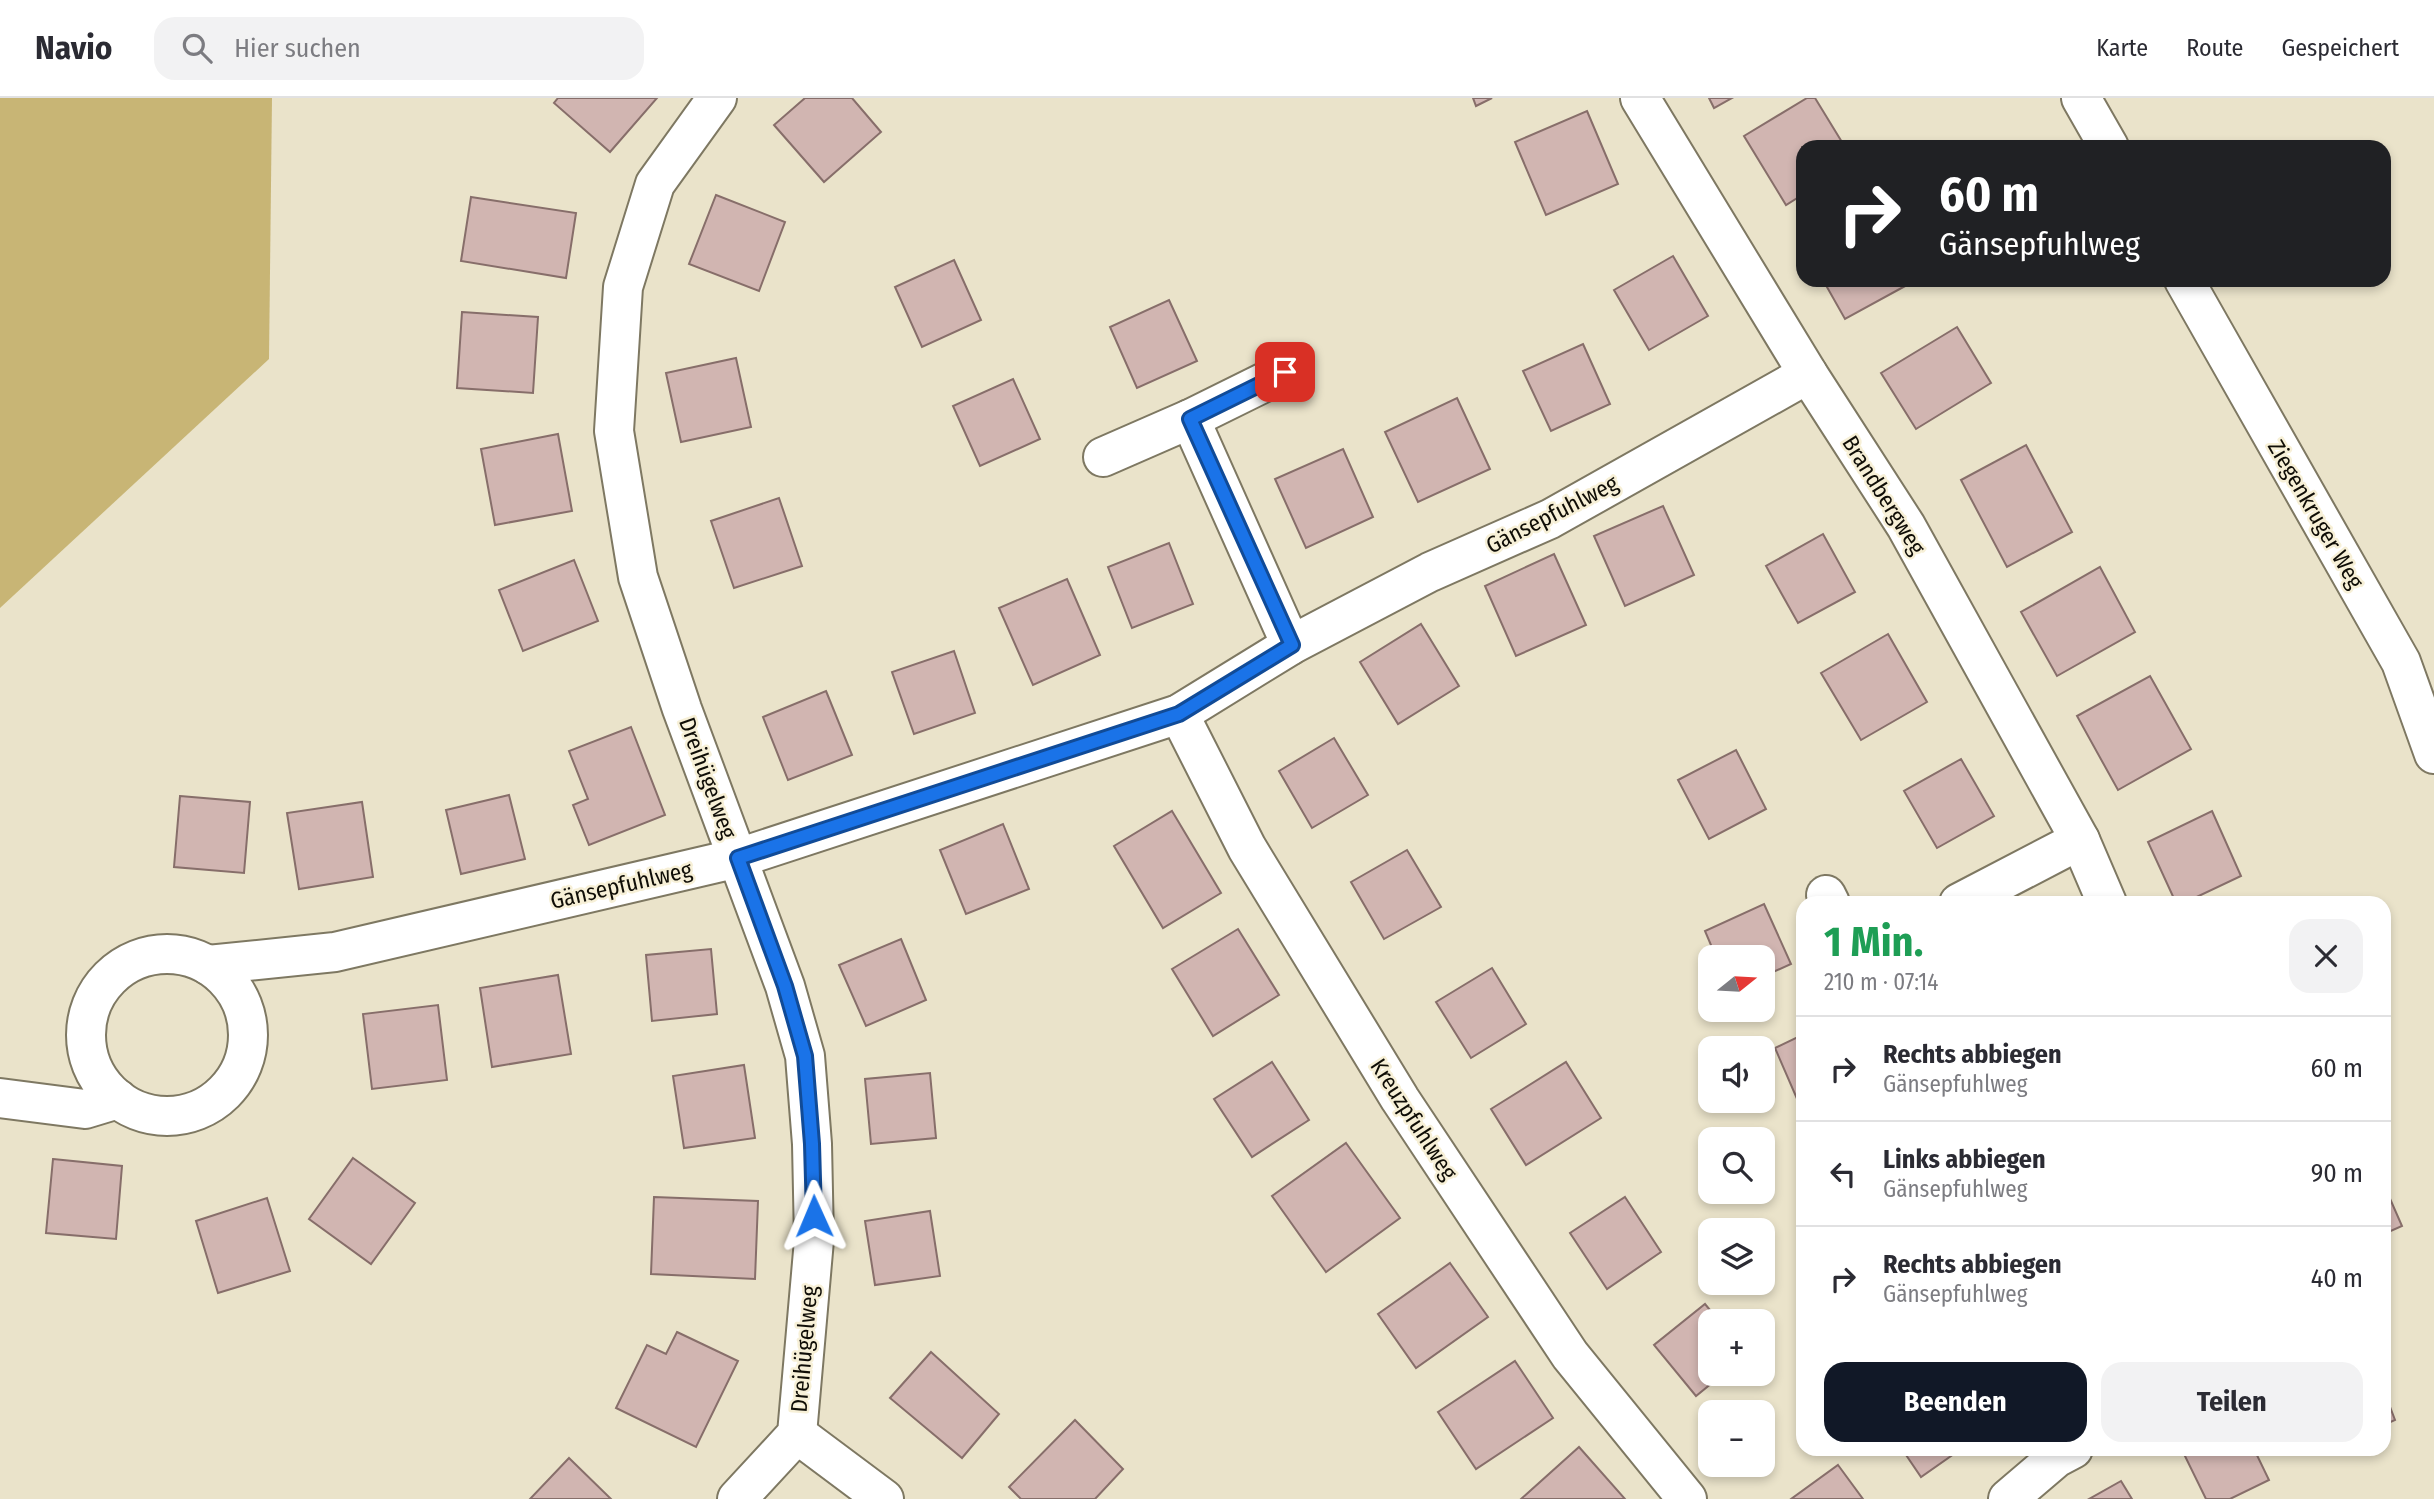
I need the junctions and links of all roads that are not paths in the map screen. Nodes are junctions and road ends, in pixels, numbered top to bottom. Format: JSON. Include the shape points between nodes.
{"nodes":[{"id":1,"x":718,"y":98,"type":"edge"},
{"id":2,"x":1640,"y":98,"type":"edge"},
{"id":3,"x":2081,"y":98,"type":"edge"},
{"id":4,"x":2105,"y":140,"type":"edge"},
{"id":5,"x":2188,"y":287,"type":"edge"},
{"id":6,"x":1285,"y":372,"type":"dead end"},
{"id":7,"x":1808,"y":374,"type":"junction"},
{"id":8,"x":1190,"y":419,"type":"junction"},
{"id":9,"x":1102,"y":457,"type":"dead end"},
{"id":10,"x":1292,"y":645,"type":"junction"},
{"id":11,"x":1179,"y":714,"type":"junction"},
{"id":12,"x":2434,"y":754,"type":"edge"},
{"id":13,"x":2080,"y":840,"type":"junction"},
{"id":14,"x":738,"y":858,"type":"junction"},
{"id":15,"x":1972,"y":896,"type":"edge"},
{"id":16,"x":2104,"y":896,"type":"edge"},
{"id":17,"x":208,"y":965,"type":"junction"},
{"id":18,"x":0,"y":1098,"type":"edge"},
{"id":19,"x":118,"y":1099,"type":"junction"},
{"id":20,"x":797,"y":1434,"type":"junction"},
{"id":21,"x":2060,"y":1456,"type":"edge"},
{"id":22,"x":737,"y":1499,"type":"edge"},
{"id":23,"x":884,"y":1499,"type":"edge"},
{"id":24,"x":1687,"y":1499,"type":"edge"},
{"id":25,"x":2008,"y":1499,"type":"edge"}],
"edges":[{"from":1,"to":14,"type":"street","name":"Dreihügelweg","via":[[655,184],[623,287],[614,430],[638,577]]},
{"from":2,"to":7,"type":"street","name":"Brandbergweg"},
{"from":3,"to":4,"type":"street"},
{"from":5,"to":12,"type":"street","name":"Ziegenkruger Weg","via":[[2401,662]]},
{"from":6,"to":8,"type":"street"},
{"from":7,"to":10,"type":"street","name":"Gänsepfuhlweg","via":[[1550,519],[1430,572]]},
{"from":7,"to":13,"type":"street","name":"Brandbergweg","via":[[1906,526]]},
{"from":8,"to":9,"type":"street"},
{"from":8,"to":10,"type":"street"},
{"from":10,"to":11,"type":"street","name":"Gänsepfuhlweg"},
{"from":11,"to":14,"type":"street","name":"Gänsepfuhlweg"},
{"from":11,"to":24,"type":"street","name":"Kreuzpfuhlweg","via":[[1247,848],[1400,1099],[1570,1355]]},
{"from":13,"to":15,"type":"street"},
{"from":13,"to":16,"type":"street","name":"Brandbergweg"},
{"from":14,"to":17,"type":"street","name":"Gänsepfuhlweg","via":[[335,952]]},
{"from":14,"to":20,"type":"street","name":"Dreihügelweg","via":[[805,1056],[814,1240]]},
{"from":17,"to":19,"type":"street","name":"Gänsepfuhlweg","via":[[184,956],[158,954],[132,962],[111,976],[95,997],[86,1022],[86,1048],[95,1072]]},
{"from":17,"to":19,"type":"street","name":"Gänsepfuhlweg","via":[[228,982],[242,1004],[248,1030],[245,1058],[233,1083],[213,1102],[188,1114],[161,1116],[135,1110]]},
{"from":18,"to":19,"type":"street","via":[[85,1109]]},
{"from":20,"to":22,"type":"street","name":"Dreihügelweg"},
{"from":20,"to":23,"type":"street"},
{"from":21,"to":25,"type":"street"}]}
